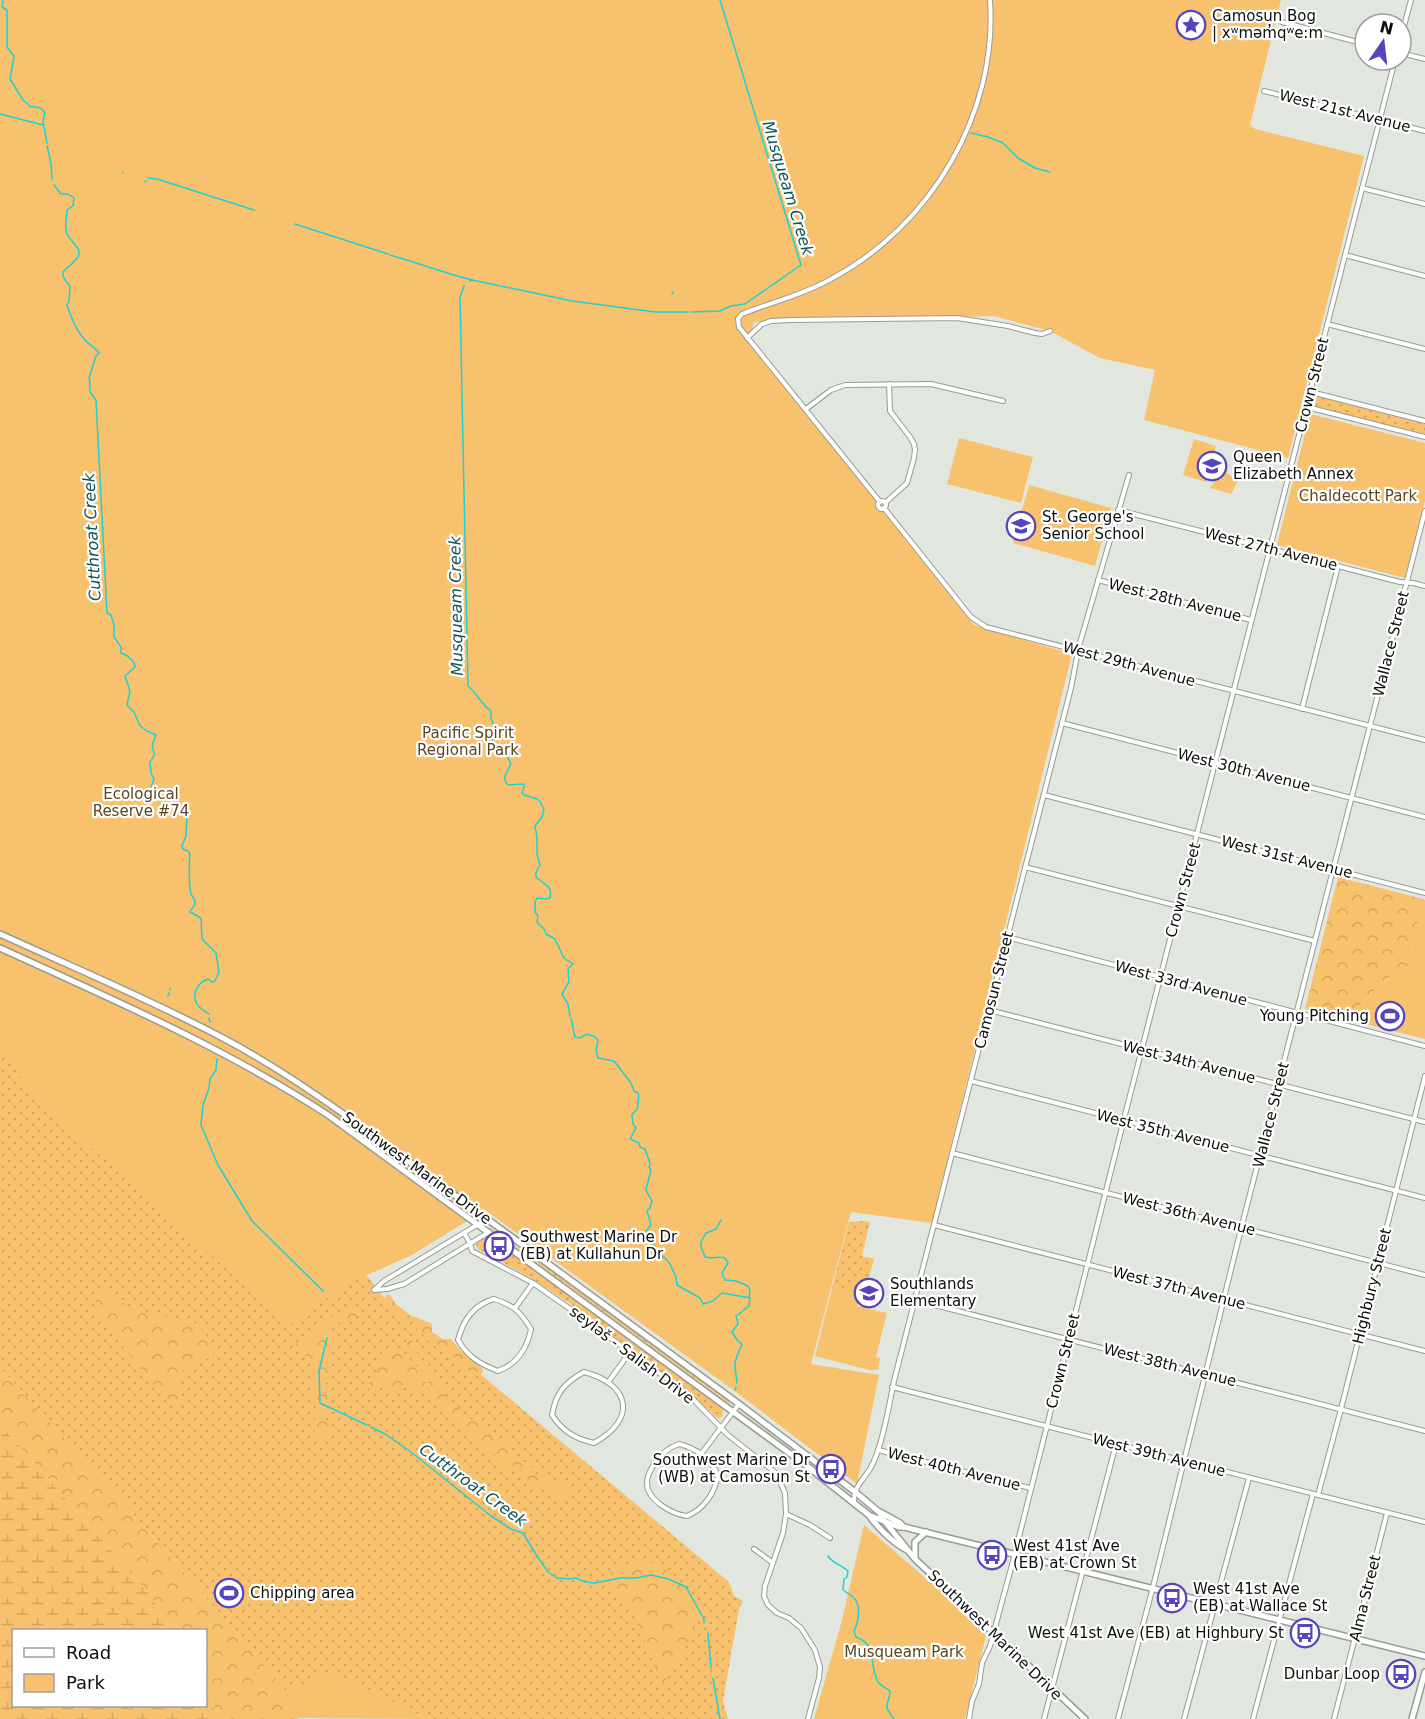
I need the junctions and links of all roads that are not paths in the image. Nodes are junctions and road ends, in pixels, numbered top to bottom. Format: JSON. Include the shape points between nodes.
{"nodes":[{"id":1,"x":990,"y":0,"type":"edge"},
{"id":2,"x":1282,"y":22,"type":"dead end"},
{"id":3,"x":1353,"y":41,"type":"edge"},
{"id":4,"x":1392,"y":72,"type":"edge"},
{"id":5,"x":1264,"y":91,"type":"dead end"},
{"id":6,"x":1380,"y":120,"type":"junction"},
{"id":7,"x":1425,"y":131,"type":"edge"},
{"id":8,"x":1362,"y":188,"type":"junction"},
{"id":9,"x":1425,"y":204,"type":"edge"},
{"id":10,"x":1345,"y":255,"type":"junction"},
{"id":11,"x":1425,"y":276,"type":"edge"},
{"id":12,"x":1327,"y":324,"type":"junction"},
{"id":13,"x":1050,"y":331,"type":"dead end"},
{"id":14,"x":747,"y":338,"type":"junction"},
{"id":15,"x":1425,"y":349,"type":"edge"},
{"id":16,"x":889,"y":384,"type":"junction"},
{"id":17,"x":1311,"y":392,"type":"junction"},
{"id":18,"x":1003,"y":401,"type":"dead end"},
{"id":19,"x":1307,"y":407,"type":"junction"},
{"id":20,"x":806,"y":409,"type":"junction"},
{"id":21,"x":1425,"y":421,"type":"edge"},
{"id":22,"x":1425,"y":437,"type":"edge"},
{"id":23,"x":1129,"y":475,"type":"dead end"},
{"id":24,"x":883,"y":504,"type":"junction"},
{"id":25,"x":1118,"y":510,"type":"junction"},
{"id":26,"x":1425,"y":512,"type":"edge"},
{"id":27,"x":1270,"y":549,"type":"junction"},
{"id":28,"x":1338,"y":566,"type":"junction"},
{"id":29,"x":1098,"y":580,"type":"junction"},
{"id":30,"x":1406,"y":583,"type":"junction"},
{"id":31,"x":1425,"y":586,"type":"edge"},
{"id":32,"x":1251,"y":620,"type":"junction"},
{"id":33,"x":1078,"y":651,"type":"junction"},
{"id":34,"x":1234,"y":691,"type":"junction"},
{"id":35,"x":1302,"y":709,"type":"junction"},
{"id":36,"x":1062,"y":723,"type":"junction"},
{"id":37,"x":1371,"y":726,"type":"junction"},
{"id":38,"x":1425,"y":740,"type":"edge"},
{"id":39,"x":1216,"y":763,"type":"junction"},
{"id":40,"x":1044,"y":795,"type":"junction"},
{"id":41,"x":1352,"y":798,"type":"junction"},
{"id":42,"x":1425,"y":817,"type":"edge"},
{"id":43,"x":1198,"y":834,"type":"junction"},
{"id":44,"x":1025,"y":867,"type":"junction"},
{"id":45,"x":1333,"y":869,"type":"junction"},
{"id":46,"x":1425,"y":893,"type":"edge"},
{"id":47,"x":1179,"y":906,"type":"junction"},
{"id":48,"x":0,"y":934,"type":"edge"},
{"id":49,"x":1007,"y":938,"type":"junction"},
{"id":50,"x":1315,"y":941,"type":"junction"},
{"id":51,"x":0,"y":948,"type":"edge"},
{"id":52,"x":1160,"y":978,"type":"junction"},
{"id":53,"x":989,"y":1010,"type":"junction"},
{"id":54,"x":1296,"y":1013,"type":"junction"},
{"id":55,"x":1425,"y":1046,"type":"edge"},
{"id":56,"x":1142,"y":1050,"type":"junction"},
{"id":57,"x":1425,"y":1076,"type":"edge"},
{"id":58,"x":971,"y":1082,"type":"junction"},
{"id":59,"x":1278,"y":1084,"type":"junction"},
{"id":60,"x":1414,"y":1119,"type":"junction"},
{"id":61,"x":1123,"y":1122,"type":"junction"},
{"id":62,"x":1425,"y":1122,"type":"edge"},
{"id":63,"x":952,"y":1154,"type":"junction"},
{"id":64,"x":1260,"y":1156,"type":"junction"},
{"id":65,"x":1396,"y":1191,"type":"junction"},
{"id":66,"x":1105,"y":1193,"type":"junction"},
{"id":67,"x":1425,"y":1198,"type":"edge"},
{"id":68,"x":487,"y":1219,"type":"junction"},
{"id":69,"x":479,"y":1224,"type":"junction"},
{"id":70,"x":934,"y":1225,"type":"junction"},
{"id":71,"x":1242,"y":1227,"type":"junction"},
{"id":72,"x":489,"y":1232,"type":"junction"},
{"id":73,"x":464,"y":1233,"type":"junction"},
{"id":74,"x":470,"y":1243,"type":"junction"},
{"id":75,"x":1378,"y":1263,"type":"junction"},
{"id":76,"x":1087,"y":1264,"type":"junction"},
{"id":77,"x":1425,"y":1275,"type":"edge"},
{"id":78,"x":533,"y":1283,"type":"junction"},
{"id":79,"x":915,"y":1299,"type":"junction"},
{"id":80,"x":1224,"y":1299,"type":"junction"},
{"id":81,"x":515,"y":1308,"type":"junction"},
{"id":82,"x":1360,"y":1334,"type":"junction"},
{"id":83,"x":1068,"y":1339,"type":"junction"},
{"id":84,"x":1425,"y":1351,"type":"edge"},
{"id":85,"x":630,"y":1352,"type":"junction"},
{"id":86,"x":1204,"y":1374,"type":"junction"},
{"id":87,"x":609,"y":1381,"type":"junction"},
{"id":88,"x":892,"y":1387,"type":"junction"},
{"id":89,"x":739,"y":1404,"type":"junction"},
{"id":90,"x":1341,"y":1409,"type":"junction"},
{"id":91,"x":734,"y":1411,"type":"junction"},
{"id":92,"x":1046,"y":1426,"type":"junction"},
{"id":93,"x":721,"y":1428,"type":"junction"},
{"id":94,"x":1425,"y":1431,"type":"edge"},
{"id":95,"x":1116,"y":1444,"type":"junction"},
{"id":96,"x":878,"y":1450,"type":"junction"},
{"id":97,"x":701,"y":1454,"type":"junction"},
{"id":98,"x":1184,"y":1461,"type":"junction"},
{"id":99,"x":1249,"y":1478,"type":"junction"},
{"id":100,"x":1030,"y":1488,"type":"junction"},
{"id":101,"x":855,"y":1491,"type":"junction"},
{"id":102,"x":1316,"y":1494,"type":"junction"},
{"id":103,"x":854,"y":1502,"type":"junction"},
{"id":104,"x":879,"y":1512,"type":"junction"},
{"id":105,"x":1387,"y":1513,"type":"junction"},
{"id":106,"x":786,"y":1514,"type":"junction"},
{"id":107,"x":871,"y":1516,"type":"junction"},
{"id":108,"x":1425,"y":1522,"type":"edge"},
{"id":109,"x":886,"y":1523,"type":"junction"},
{"id":110,"x":903,"y":1527,"type":"junction"},
{"id":111,"x":926,"y":1532,"type":"junction"},
{"id":112,"x":830,"y":1538,"type":"dead end"},
{"id":113,"x":753,"y":1549,"type":"dead end"},
{"id":114,"x":907,"y":1550,"type":"junction"},
{"id":115,"x":1014,"y":1554,"type":"junction"},
{"id":116,"x":915,"y":1559,"type":"junction"},
{"id":117,"x":773,"y":1563,"type":"junction"},
{"id":118,"x":1083,"y":1571,"type":"junction"},
{"id":119,"x":1153,"y":1588,"type":"junction"},
{"id":120,"x":1215,"y":1604,"type":"junction"},
{"id":121,"x":1279,"y":1620,"type":"junction"},
{"id":122,"x":994,"y":1632,"type":"junction"},
{"id":123,"x":1355,"y":1639,"type":"junction"},
{"id":124,"x":1425,"y":1656,"type":"edge"},
{"id":125,"x":1425,"y":1672,"type":"edge"},
{"id":126,"x":1052,"y":1689,"type":"junction"},
{"id":127,"x":808,"y":1719,"type":"edge"},
{"id":128,"x":969,"y":1719,"type":"edge"},
{"id":129,"x":1044,"y":1719,"type":"edge"},
{"id":130,"x":1085,"y":1719,"type":"edge"},
{"id":131,"x":1119,"y":1719,"type":"edge"},
{"id":132,"x":1184,"y":1719,"type":"edge"},
{"id":133,"x":1253,"y":1719,"type":"edge"},
{"id":134,"x":1334,"y":1719,"type":"edge"},
{"id":135,"x":1412,"y":1719,"type":"edge"}],
"edges":[{"from":1,"to":14,"type":"street","via":[[989,42],[978,102],[954,158],[937,185],[905,224],[855,265],[810,290],[742,314],[739,327]]},
{"from":2,"to":3,"type":"street"},
{"from":4,"to":6,"type":"street","name":"Crown Street"},
{"from":5,"to":6,"type":"street","name":"West 21st Avenue"},
{"from":6,"to":7,"type":"street","name":"West 21st Avenue"},
{"from":6,"to":8,"type":"street","name":"Crown Street"},
{"from":8,"to":9,"type":"street"},
{"from":8,"to":10,"type":"street","name":"Crown Street"},
{"from":10,"to":11,"type":"street"},
{"from":10,"to":12,"type":"street","name":"Crown Street"},
{"from":12,"to":15,"type":"street"},
{"from":12,"to":17,"type":"street","name":"Crown Street"},
{"from":13,"to":14,"type":"street","via":[[1042,334],[957,318],[791,320],[762,324]]},
{"from":14,"to":20,"type":"street","name":"West 29th Avenue"},
{"from":16,"to":18,"type":"street","via":[[931,384]]},
{"from":16,"to":20,"type":"street","via":[[838,386]]},
{"from":16,"to":24,"type":"street","via":[[890,411],[915,450],[907,483]]},
{"from":17,"to":19,"type":"street","name":"Crown Street"},
{"from":17,"to":21,"type":"street"},
{"from":19,"to":22,"type":"street"},
{"from":19,"to":27,"type":"street","name":"Crown Street"},
{"from":20,"to":24,"type":"street","name":"West 29th Avenue"},
{"from":23,"to":25,"type":"street","name":"Camosun Street"},
{"from":24,"to":33,"type":"street","name":"West 29th Avenue","via":[[977,622]]},
{"from":25,"to":27,"type":"street","name":"West 27th Avenue"},
{"from":25,"to":29,"type":"street","name":"Camosun Street"},
{"from":26,"to":30,"type":"street","name":"Wallace Street"},
{"from":27,"to":28,"type":"street","name":"West 27th Avenue"},
{"from":27,"to":32,"type":"street","name":"Crown Street"},
{"from":28,"to":30,"type":"street","name":"West 27th Avenue"},
{"from":28,"to":35,"type":"street"},
{"from":29,"to":32,"type":"street","name":"West 28th Avenue"},
{"from":29,"to":33,"type":"street","name":"Camosun Street"},
{"from":30,"to":31,"type":"street","name":"West 27th Avenue"},
{"from":30,"to":37,"type":"street","name":"Wallace Street"},
{"from":32,"to":34,"type":"street","name":"Crown Street"},
{"from":33,"to":34,"type":"street","name":"West 29th Avenue"},
{"from":33,"to":36,"type":"street","name":"Camosun Street"},
{"from":34,"to":35,"type":"street","name":"West 29th Avenue"},
{"from":34,"to":39,"type":"street","name":"Crown Street"},
{"from":35,"to":37,"type":"street","name":"West 29th Avenue"},
{"from":36,"to":39,"type":"street","name":"West 30th Avenue"},
{"from":36,"to":40,"type":"street","name":"Camosun Street"},
{"from":37,"to":38,"type":"street","name":"West 29th Avenue"},
{"from":37,"to":41,"type":"street","name":"Wallace Street"},
{"from":39,"to":41,"type":"street","name":"West 30th Avenue"},
{"from":39,"to":43,"type":"street","name":"Crown Street"},
{"from":40,"to":43,"type":"street","name":"West 31st Avenue"},
{"from":40,"to":44,"type":"street","name":"Camosun Street"},
{"from":41,"to":42,"type":"street","name":"West 30th Avenue"},
{"from":41,"to":45,"type":"street","name":"Wallace Street"},
{"from":43,"to":45,"type":"street","name":"West 31st Avenue"},
{"from":43,"to":47,"type":"street","name":"Crown Street"},
{"from":44,"to":47,"type":"street"},
{"from":44,"to":49,"type":"street","name":"Camosun Street"},
{"from":45,"to":46,"type":"street","name":"West 31st Avenue"},
{"from":45,"to":50,"type":"street","name":"Wallace Street"},
{"from":47,"to":50,"type":"street"},
{"from":47,"to":52,"type":"street","name":"Crown Street"},
{"from":48,"to":68,"type":"main road","name":"Southwest Marine Drive","via":[[165,1009],[264,1061],[353,1120]]},
{"from":49,"to":52,"type":"street","name":"West 33rd Avenue"},
{"from":49,"to":53,"type":"street","name":"Camosun Street"},
{"from":50,"to":54,"type":"street","name":"Wallace Street"},
{"from":51,"to":69,"type":"main road","name":"Southwest Marine Drive","via":[[159,1021],[266,1076],[339,1122]]},
{"from":52,"to":54,"type":"street","name":"West 33rd Avenue"},
{"from":52,"to":56,"type":"street","name":"Crown Street"},
{"from":53,"to":56,"type":"street","name":"West 34th Avenue"},
{"from":53,"to":58,"type":"street","name":"Camosun Street"},
{"from":54,"to":55,"type":"street","name":"West 33rd Avenue"},
{"from":54,"to":59,"type":"street","name":"Wallace Street"},
{"from":56,"to":59,"type":"street","name":"West 34th Avenue"},
{"from":56,"to":61,"type":"street","name":"Crown Street"},
{"from":57,"to":60,"type":"street","name":"Highbury Street"},
{"from":58,"to":61,"type":"street","name":"West 35th Avenue"},
{"from":58,"to":63,"type":"street","name":"Camosun Street"},
{"from":59,"to":60,"type":"street","name":"West 34th Avenue"},
{"from":59,"to":64,"type":"street","name":"Wallace Street"},
{"from":60,"to":62,"type":"street","name":"West 34th Avenue"},
{"from":60,"to":65,"type":"street","name":"Highbury Street"},
{"from":61,"to":64,"type":"street","name":"West 35th Avenue"},
{"from":61,"to":66,"type":"street","name":"Crown Street"},
{"from":63,"to":66,"type":"street","name":"West 36th Avenue"},
{"from":63,"to":70,"type":"street","name":"Camosun Street"},
{"from":64,"to":65,"type":"street","name":"West 35th Avenue"},
{"from":64,"to":71,"type":"street","name":"Wallace Street"},
{"from":65,"to":67,"type":"street","name":"West 35th Avenue"},
{"from":65,"to":75,"type":"street","name":"Highbury Street"},
{"from":66,"to":71,"type":"street","name":"West 36th Avenue"},
{"from":66,"to":76,"type":"street","name":"Crown Street"},
{"from":68,"to":69,"type":"street"},
{"from":68,"to":89,"type":"main road","name":"Southwest Marine Drive"},
{"from":69,"to":72,"type":"main road","name":"Southwest Marine Drive"},
{"from":69,"to":73,"type":"street"},
{"from":70,"to":76,"type":"street","name":"West 37th Avenue"},
{"from":70,"to":79,"type":"street","name":"Camosun Street"},
{"from":71,"to":75,"type":"street","name":"West 36th Avenue"},
{"from":71,"to":80,"type":"street","name":"Wallace Street"},
{"from":72,"to":74,"type":"street"},
{"from":72,"to":91,"type":"main road","name":"Southwest Marine Drive"},
{"from":73,"to":74,"type":"street","name":"seyləš - Salish Drive"},
{"from":73,"to":74,"type":"street","via":[[374,1290],[404,1284]]},
{"from":74,"to":78,"type":"street","name":"seyləš - Salish Drive","via":[[472,1251]]},
{"from":75,"to":77,"type":"street","name":"West 36th Avenue"},
{"from":75,"to":82,"type":"street","name":"Highbury Street"},
{"from":76,"to":80,"type":"street","name":"West 37th Avenue"},
{"from":76,"to":83,"type":"street","name":"Crown Street"},
{"from":78,"to":81,"type":"street"},
{"from":78,"to":85,"type":"street","name":"seyləš - Salish Drive"},
{"from":79,"to":83,"type":"street","name":"West 38th Avenue"},
{"from":79,"to":88,"type":"street","name":"Camosun Street"},
{"from":80,"to":82,"type":"street","name":"West 37th Avenue"},
{"from":80,"to":86,"type":"street","name":"Wallace Street"},
{"from":81,"to":81,"type":"street","via":[[494,1299],[473,1309],[458,1340],[472,1359],[498,1371],[510,1367],[522,1353],[531,1329]]},
{"from":82,"to":84,"type":"street","name":"West 37th Avenue"},
{"from":82,"to":90,"type":"street","name":"Highbury Street"},
{"from":83,"to":86,"type":"street","name":"West 38th Avenue"},
{"from":83,"to":92,"type":"street","name":"Crown Street"},
{"from":85,"to":87,"type":"street"},
{"from":85,"to":93,"type":"street","name":"seyləš - Salish Drive","via":[[689,1395]]},
{"from":86,"to":90,"type":"street","name":"West 38th Avenue"},
{"from":86,"to":98,"type":"street","name":"Wallace Street"},
{"from":87,"to":87,"type":"street","via":[[623,1399],[623,1411],[607,1436],[594,1443],[580,1440],[558,1425],[552,1415],[554,1402],[566,1383],[584,1372]]},
{"from":88,"to":92,"type":"street","name":"West 39th Avenue"},
{"from":88,"to":96,"type":"street","name":"Camosun Street"},
{"from":89,"to":91,"type":"street"},
{"from":89,"to":101,"type":"main road","name":"Southwest Marine Drive"},
{"from":90,"to":94,"type":"street","name":"West 38th Avenue"},
{"from":90,"to":102,"type":"street","name":"Highbury Street"},
{"from":91,"to":93,"type":"street"},
{"from":91,"to":103,"type":"main road","name":"Southwest Marine Drive"},
{"from":92,"to":95,"type":"street","name":"West 39th Avenue"},
{"from":92,"to":100,"type":"street","name":"Crown Street"},
{"from":93,"to":97,"type":"street"},
{"from":93,"to":106,"type":"street","name":"seyləš - Salish Drive","via":[[776,1473],[785,1493]]},
{"from":95,"to":98,"type":"street","name":"West 39th Avenue"},
{"from":95,"to":118,"type":"street"},
{"from":96,"to":100,"type":"street","name":"West 40th Avenue"},
{"from":96,"to":101,"type":"street","name":"Camosun Street"},
{"from":97,"to":97,"type":"street","via":[[679,1444],[657,1459],[647,1480],[648,1490],[659,1503],[687,1516],[703,1506],[718,1475]]},
{"from":98,"to":99,"type":"street","name":"West 39th Avenue"},
{"from":98,"to":119,"type":"street","name":"Wallace Street"},
{"from":99,"to":102,"type":"street","name":"West 39th Avenue"},
{"from":99,"to":120,"type":"street"},
{"from":100,"to":115,"type":"street","name":"Crown Street"},
{"from":101,"to":103,"type":"street","name":"Camosun Street"},
{"from":101,"to":104,"type":"main road","name":"Southwest Marine Drive"},
{"from":102,"to":105,"type":"street","name":"West 39th Avenue"},
{"from":102,"to":121,"type":"street","name":"Highbury Street"},
{"from":103,"to":107,"type":"main road","name":"Southwest Marine Drive"},
{"from":104,"to":109,"type":"main road","name":"Southwest Marine Drive"},
{"from":104,"to":110,"type":"main road"},
{"from":105,"to":108,"type":"street","name":"West 39th Avenue"},
{"from":105,"to":123,"type":"street","name":"Alma Street"},
{"from":106,"to":112,"type":"street"},
{"from":106,"to":117,"type":"street","name":"seyləš - Salish Drive"},
{"from":107,"to":109,"type":"main road"},
{"from":107,"to":114,"type":"main road","name":"Southwest Marine Drive"},
{"from":109,"to":110,"type":"main road"},
{"from":109,"to":114,"type":"main road","name":"Southwest Marine Drive"},
{"from":110,"to":111,"type":"main road"},
{"from":111,"to":115,"type":"main road"},
{"from":111,"to":116,"type":"main road","via":[[915,1542]]},
{"from":113,"to":117,"type":"street"},
{"from":114,"to":116,"type":"main road","name":"Southwest Marine Drive"},
{"from":115,"to":118,"type":"main road"},
{"from":115,"to":122,"type":"street","name":"Crown Street"},
{"from":116,"to":122,"type":"main road","name":"Southwest Marine Drive"},
{"from":117,"to":127,"type":"street","name":"seyləš - Salish Drive","via":[[765,1586],[768,1605],[801,1629],[810,1640],[820,1667]]},
{"from":118,"to":119,"type":"main road"},
{"from":118,"to":126,"type":"street"},
{"from":119,"to":120,"type":"main road"},
{"from":119,"to":131,"type":"street","name":"Wallace Street"},
{"from":120,"to":121,"type":"main road"},
{"from":120,"to":132,"type":"street"},
{"from":121,"to":123,"type":"main road"},
{"from":121,"to":133,"type":"street","name":"Highbury Street"},
{"from":122,"to":126,"type":"main road","name":"Southwest Marine Drive"},
{"from":122,"to":128,"type":"street","name":"Crown Street"},
{"from":123,"to":124,"type":"main road"},
{"from":123,"to":134,"type":"street","name":"Alma Street"},
{"from":125,"to":135,"type":"main road"},
{"from":126,"to":129,"type":"street"},
{"from":126,"to":130,"type":"main road","name":"Southwest Marine Drive"}]}
